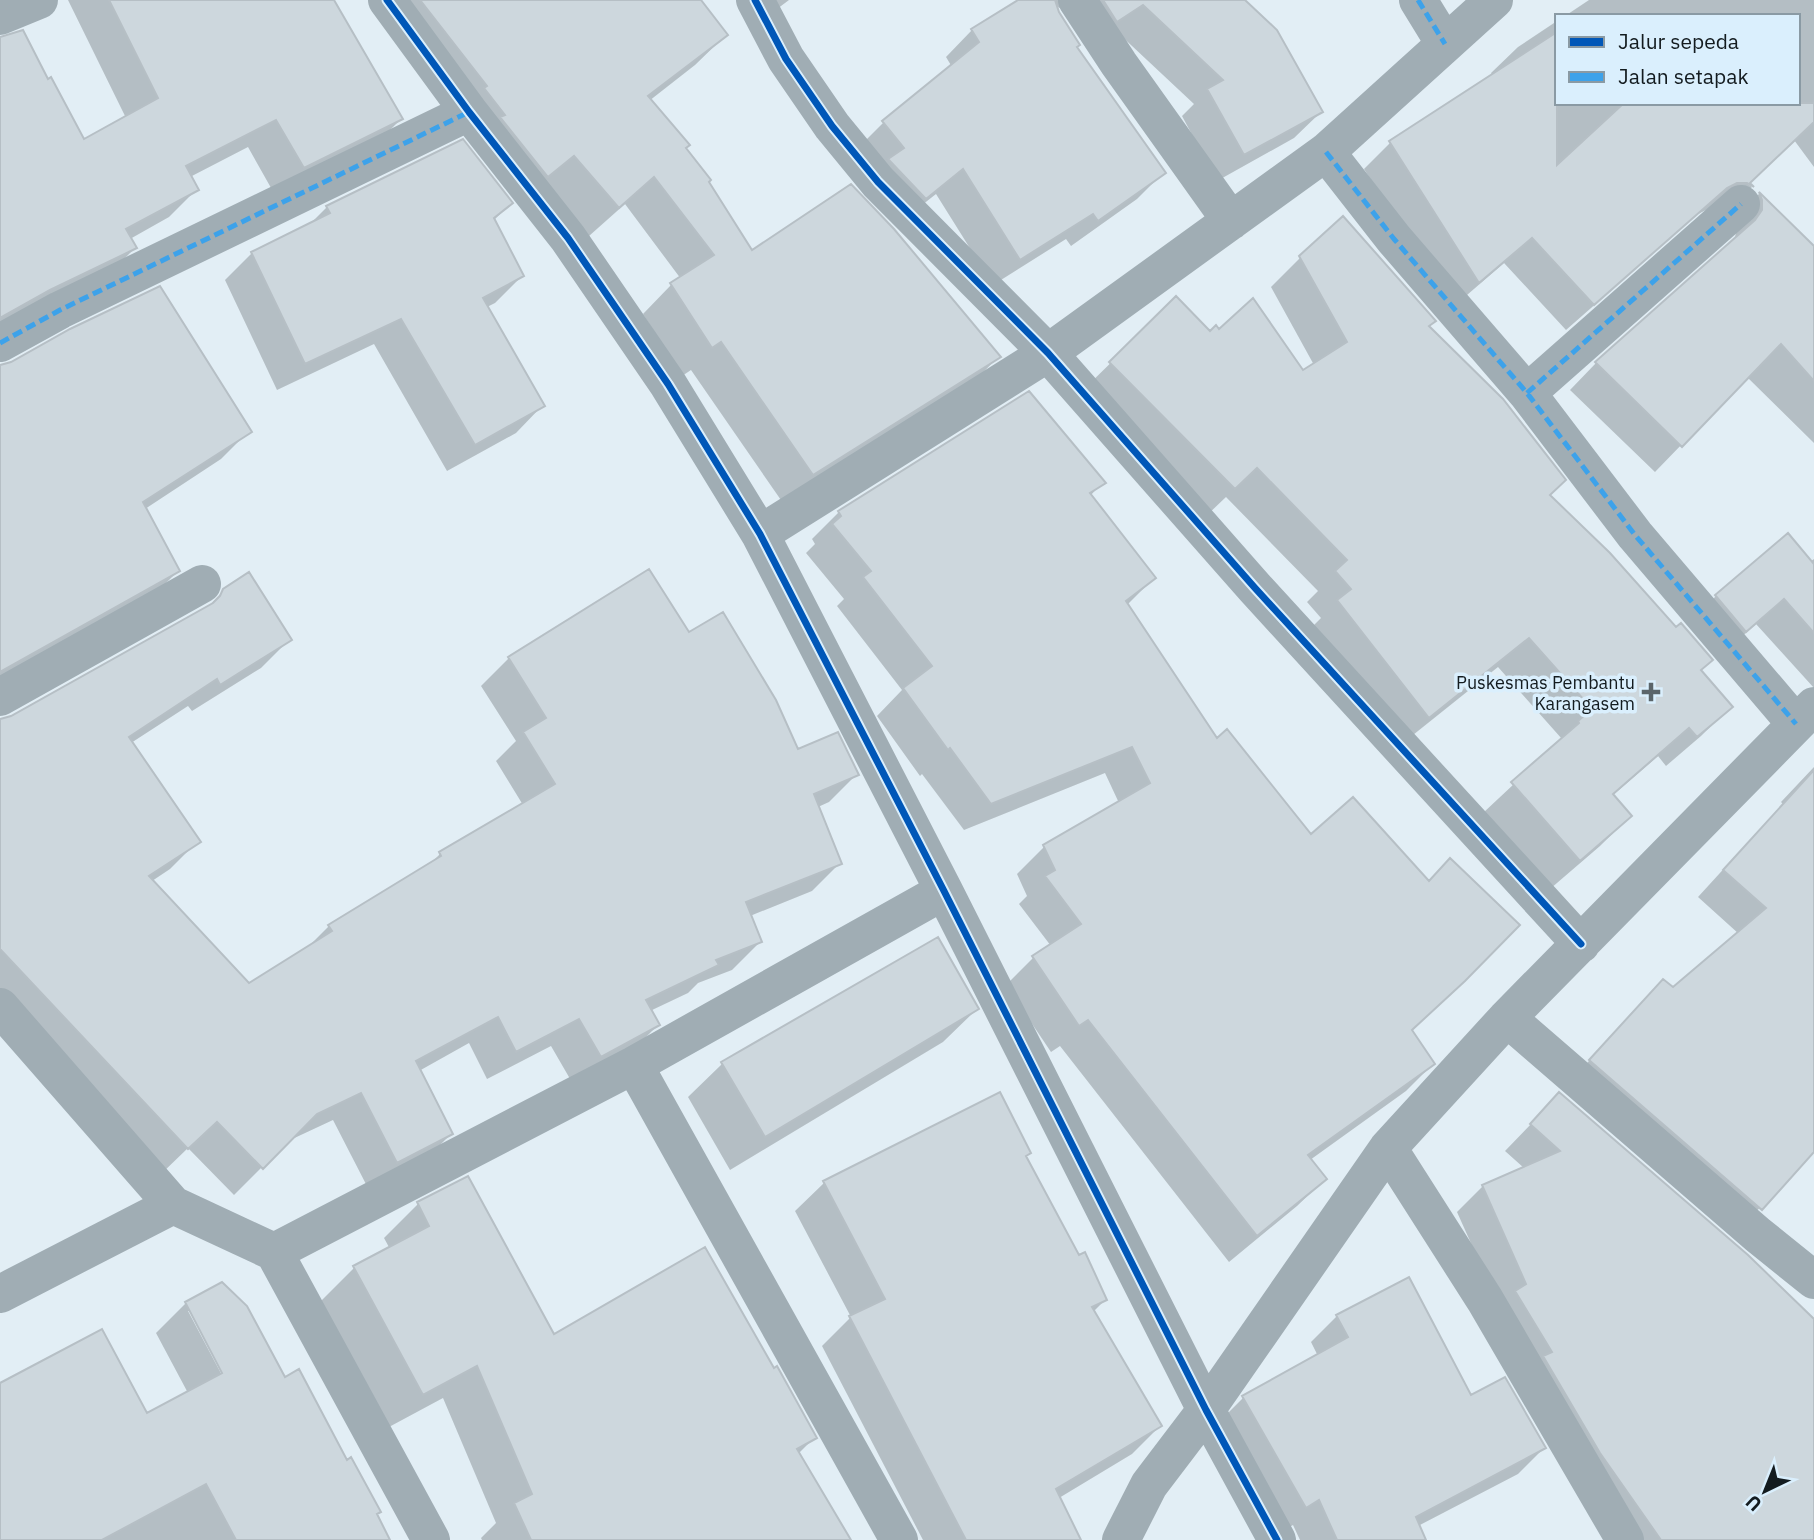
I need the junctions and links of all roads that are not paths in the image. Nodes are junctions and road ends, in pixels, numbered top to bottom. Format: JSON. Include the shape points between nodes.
{"nodes":[{"id":1,"x":39,"y":0,"type":"edge"},
{"id":2,"x":387,"y":0,"type":"edge"},
{"id":3,"x":755,"y":0,"type":"edge"},
{"id":4,"x":1077,"y":0,"type":"edge"},
{"id":5,"x":1418,"y":0,"type":"edge"},
{"id":6,"x":1494,"y":0,"type":"edge"},
{"id":7,"x":0,"y":16,"type":"edge"},
{"id":8,"x":1445,"y":44,"type":"junction"},
{"id":9,"x":469,"y":112,"type":"junction"},
{"id":10,"x":1326,"y":152,"type":"junction"},
{"id":11,"x":1741,"y":204,"type":"dead end"},
{"id":12,"x":1231,"y":221,"type":"junction"},
{"id":13,"x":0,"y":343,"type":"edge"},
{"id":14,"x":1048,"y":353,"type":"junction"},
{"id":15,"x":1527,"y":393,"type":"junction"},
{"id":16,"x":761,"y":534,"type":"junction"},
{"id":17,"x":202,"y":584,"type":"dead end"},
{"id":18,"x":0,"y":697,"type":"edge"},
{"id":19,"x":1805,"y":715,"type":"edge"},
{"id":20,"x":944,"y":891,"type":"junction"},
{"id":21,"x":1581,"y":944,"type":"junction"},
{"id":22,"x":0,"y":1007,"type":"edge"},
{"id":23,"x":1507,"y":1018,"type":"junction"},
{"id":24,"x":634,"y":1065,"type":"junction"},
{"id":25,"x":1388,"y":1148,"type":"junction"},
{"id":26,"x":173,"y":1205,"type":"junction"},
{"id":27,"x":274,"y":1252,"type":"junction"},
{"id":28,"x":1814,"y":1280,"type":"edge"},
{"id":29,"x":0,"y":1294,"type":"edge"},
{"id":30,"x":1206,"y":1410,"type":"junction"},
{"id":31,"x":431,"y":1540,"type":"edge"},
{"id":32,"x":898,"y":1540,"type":"edge"},
{"id":33,"x":1121,"y":1540,"type":"edge"},
{"id":34,"x":1278,"y":1540,"type":"edge"},
{"id":35,"x":1625,"y":1540,"type":"edge"}],
"edges":[{"from":1,"to":7,"type":"street"},
{"from":2,"to":9,"type":"street"},
{"from":3,"to":14,"type":"street","via":[[786,59],[839,136],[878,182]]},
{"from":4,"to":12,"type":"street"},
{"from":5,"to":8,"type":"street"},
{"from":6,"to":8,"type":"street"},
{"from":8,"to":10,"type":"street"},
{"from":9,"to":13,"type":"street"},
{"from":9,"to":16,"type":"street","via":[[568,237],[668,384]]},
{"from":10,"to":12,"type":"street"},
{"from":10,"to":15,"type":"street","via":[[1394,239]]},
{"from":11,"to":15,"type":"street"},
{"from":12,"to":14,"type":"street"},
{"from":14,"to":16,"type":"street"},
{"from":14,"to":21,"type":"street","via":[[1255,588]]},
{"from":15,"to":19,"type":"street","via":[[1635,535]]},
{"from":16,"to":20,"type":"street"},
{"from":17,"to":18,"type":"street"},
{"from":19,"to":21,"type":"street"},
{"from":20,"to":24,"type":"street"},
{"from":20,"to":30,"type":"street"},
{"from":21,"to":23,"type":"street"},
{"from":22,"to":26,"type":"street"},
{"from":23,"to":25,"type":"street"},
{"from":23,"to":28,"type":"street"},
{"from":24,"to":27,"type":"street"},
{"from":24,"to":32,"type":"street"},
{"from":25,"to":30,"type":"street"},
{"from":25,"to":35,"type":"street","via":[[1485,1300]]},
{"from":26,"to":27,"type":"street"},
{"from":26,"to":29,"type":"street"},
{"from":27,"to":31,"type":"street"},
{"from":30,"to":33,"type":"street","via":[[1149,1485]]},
{"from":30,"to":34,"type":"street"}]}
